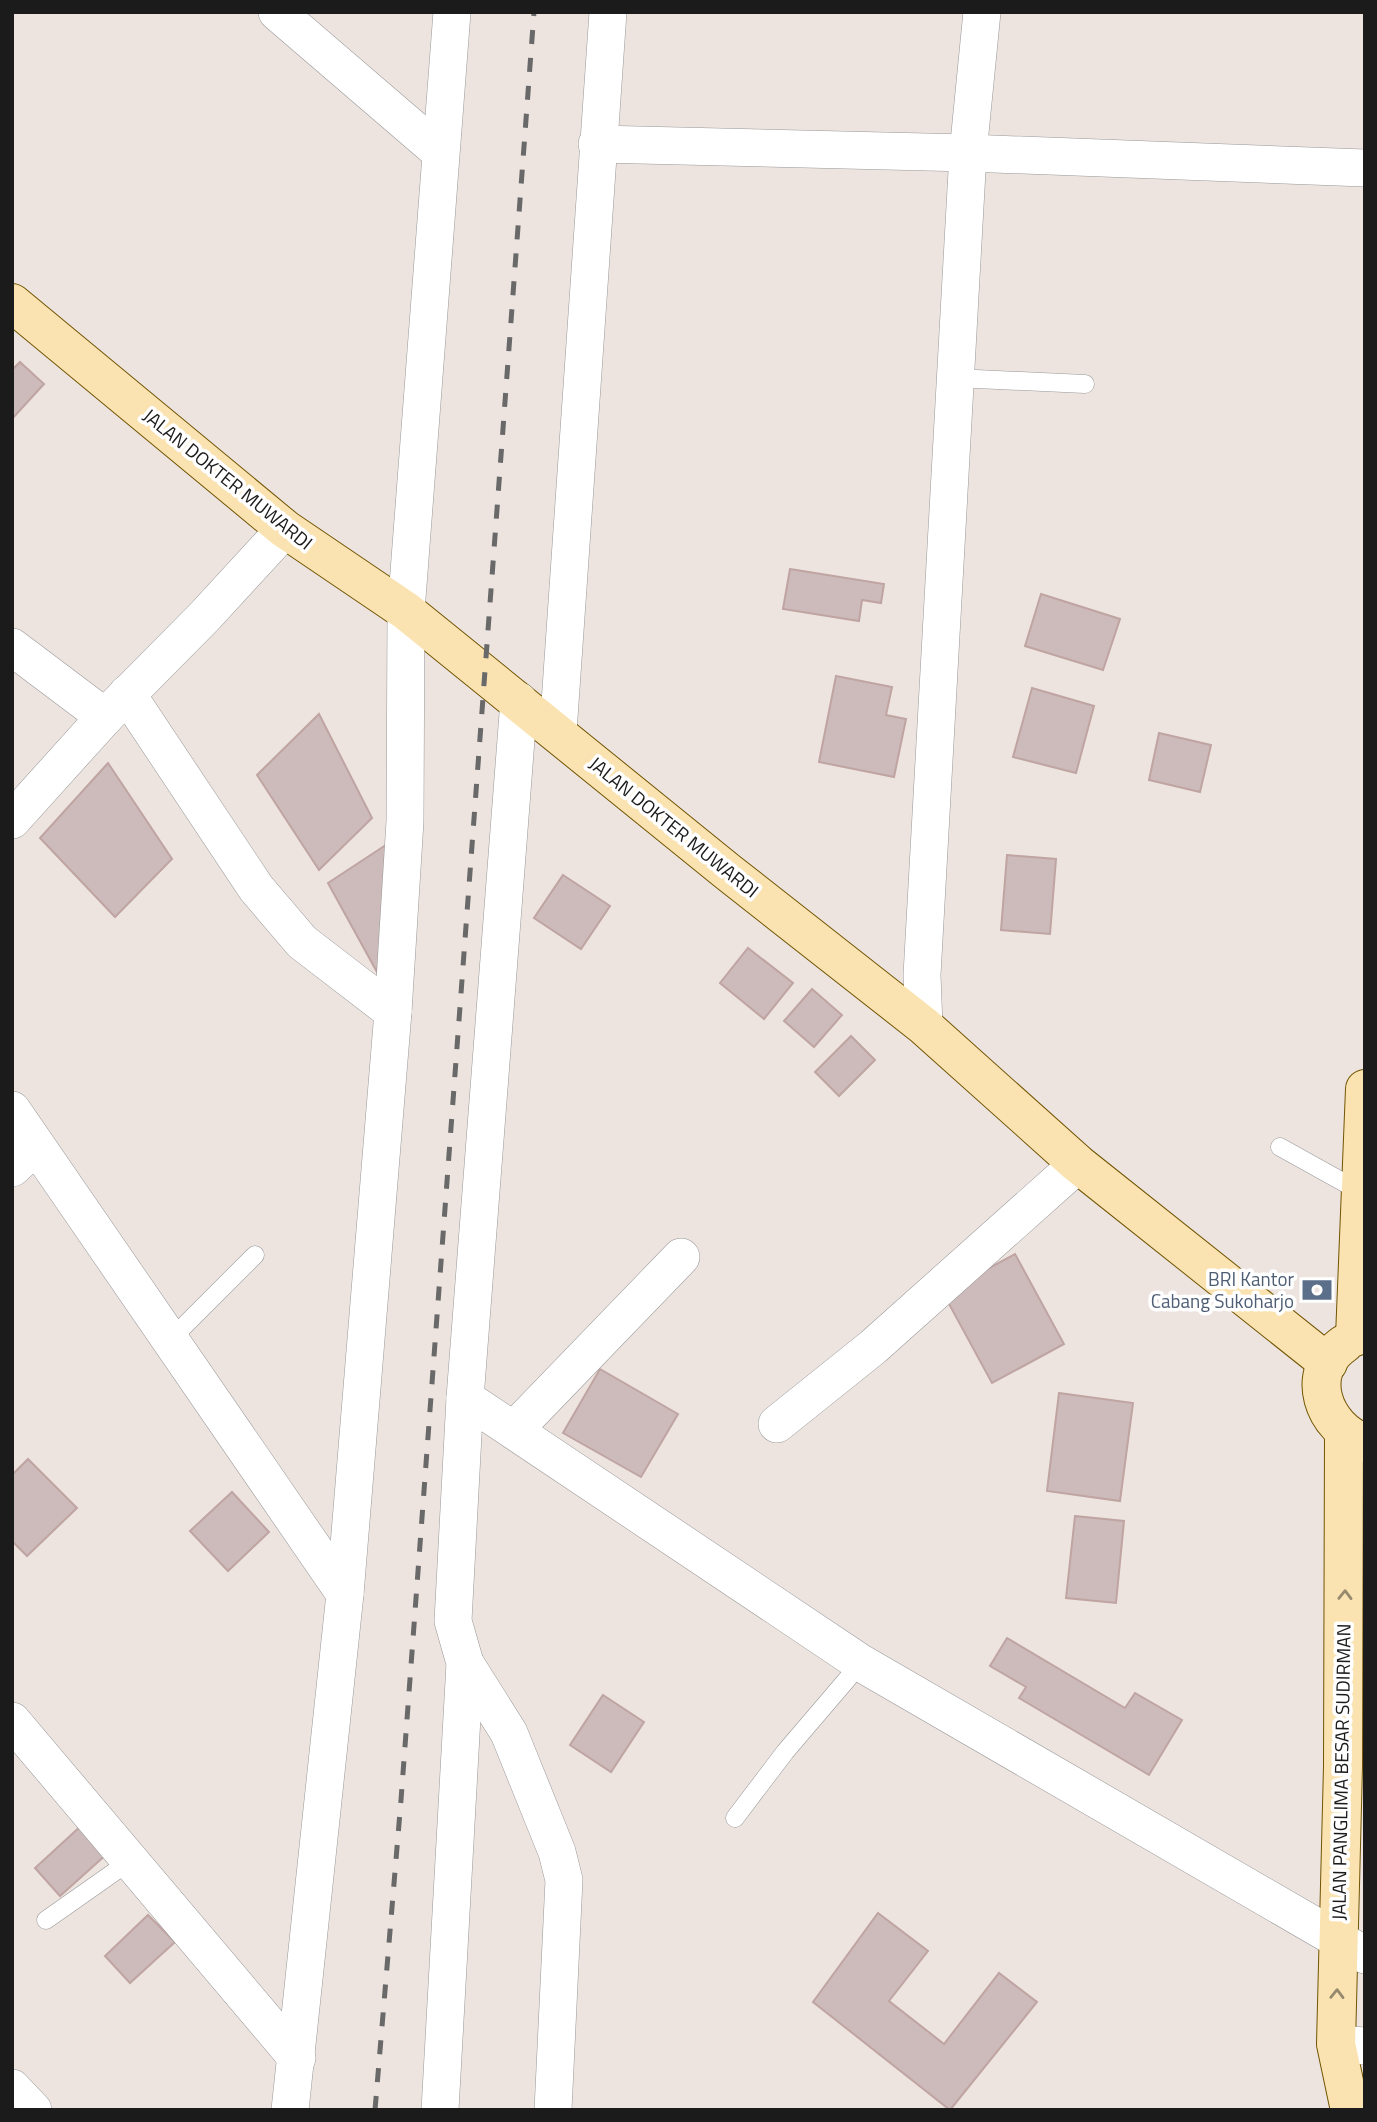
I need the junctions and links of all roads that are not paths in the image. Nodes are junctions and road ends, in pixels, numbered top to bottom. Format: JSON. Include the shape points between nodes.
{"nodes":[{"id":1,"x":277,"y":12,"type":"edge"},
{"id":2,"x":452,"y":12,"type":"edge"},
{"id":3,"x":608,"y":12,"type":"edge"},
{"id":4,"x":982,"y":12,"type":"edge"},
{"id":5,"x":597,"y":144,"type":"junction"},
{"id":6,"x":440,"y":152,"type":"junction"},
{"id":7,"x":968,"y":153,"type":"junction"},
{"id":8,"x":1365,"y":168,"type":"edge"},
{"id":9,"x":12,"y":303,"type":"edge"},
{"id":10,"x":955,"y":378,"type":"junction"},
{"id":11,"x":1085,"y":384,"type":"dead end"},
{"id":12,"x":285,"y":529,"type":"junction"},
{"id":13,"x":406,"y":611,"type":"junction"},
{"id":14,"x":12,"y":647,"type":"edge"},
{"id":15,"x":519,"y":701,"type":"junction"},
{"id":16,"x":116,"y":706,"type":"junction"},
{"id":17,"x":558,"y":732,"type":"junction"},
{"id":18,"x":12,"y":820,"type":"edge"},
{"id":19,"x":393,"y":1012,"type":"junction"},
{"id":20,"x":923,"y":1026,"type":"junction"},
{"id":21,"x":1365,"y":1089,"type":"edge"},
{"id":22,"x":12,"y":1110,"type":"edge"},
{"id":23,"x":1280,"y":1147,"type":"dead end"},
{"id":24,"x":24,"y":1157,"type":"edge"},
{"id":25,"x":1078,"y":1164,"type":"junction"},
{"id":26,"x":1361,"y":1192,"type":"junction"},
{"id":27,"x":254,"y":1255,"type":"dead end"},
{"id":28,"x":681,"y":1257,"type":"dead end"},
{"id":29,"x":1360,"y":1336,"type":"edge"},
{"id":30,"x":170,"y":1340,"type":"junction"},
{"id":31,"x":1328,"y":1363,"type":"junction"},
{"id":32,"x":465,"y":1398,"type":"junction"},
{"id":33,"x":777,"y":1424,"type":"dead end"},
{"id":34,"x":514,"y":1430,"type":"junction"},
{"id":35,"x":1354,"y":1438,"type":"edge"},
{"id":36,"x":345,"y":1594,"type":"junction"},
{"id":37,"x":862,"y":1662,"type":"junction"},
{"id":38,"x":465,"y":1663,"type":"junction"},
{"id":39,"x":12,"y":1721,"type":"edge"},
{"id":40,"x":735,"y":1818,"type":"dead end"},
{"id":41,"x":130,"y":1861,"type":"junction"},
{"id":42,"x":46,"y":1920,"type":"dead end"},
{"id":43,"x":1352,"y":1948,"type":"edge"},
{"id":44,"x":1350,"y":2045,"type":"edge"},
{"id":45,"x":297,"y":2058,"type":"junction"},
{"id":46,"x":12,"y":2088,"type":"edge"},
{"id":47,"x":33,"y":2110,"type":"edge"},
{"id":48,"x":290,"y":2110,"type":"edge"},
{"id":49,"x":440,"y":2110,"type":"edge"},
{"id":50,"x":552,"y":2110,"type":"edge"},
{"id":51,"x":1350,"y":2110,"type":"edge"}],
"edges":[{"from":1,"to":6,"type":"street"},
{"from":2,"to":6,"type":"street"},
{"from":3,"to":5,"type":"street"},
{"from":4,"to":7,"type":"street"},
{"from":5,"to":7,"type":"street"},
{"from":5,"to":17,"type":"street"},
{"from":6,"to":13,"type":"street"},
{"from":7,"to":8,"type":"street"},
{"from":7,"to":10,"type":"street"},
{"from":9,"to":12,"type":"main road","name":"JALAN DOKTER MUWARDI"},
{"from":10,"to":11,"type":"lane"},
{"from":10,"to":20,"type":"street","via":[[922,975]]},
{"from":12,"to":13,"type":"main road","name":"JALAN DOKTER MUWARDI"},
{"from":12,"to":16,"type":"street"},
{"from":13,"to":15,"type":"main road","name":"JALAN DOKTER MUWARDI"},
{"from":13,"to":19,"type":"street","via":[[405,821]]},
{"from":14,"to":16,"type":"street"},
{"from":15,"to":17,"type":"main road","name":"JALAN DOKTER MUWARDI"},
{"from":15,"to":32,"type":"street"},
{"from":16,"to":18,"type":"street"},
{"from":16,"to":19,"type":"street","via":[[302,942]]},
{"from":17,"to":20,"type":"main road","name":"JALAN DOKTER MUWARDI"},
{"from":19,"to":36,"type":"street"},
{"from":20,"to":25,"type":"main road","name":"JALAN DOKTER MUWARDI"},
{"from":21,"to":26,"type":"main road"},
{"from":22,"to":24,"type":"street"},
{"from":23,"to":26,"type":"lane"},
{"from":24,"to":30,"type":"street"},
{"from":25,"to":31,"type":"main road","name":"JALAN DOKTER MUWARDI"},
{"from":25,"to":33,"type":"street","via":[[873,1347]]},
{"from":26,"to":29,"type":"main road"},
{"from":27,"to":30,"type":"lane"},
{"from":28,"to":34,"type":"street"},
{"from":29,"to":31,"type":"main road","via":[[1339,1348]]},
{"from":30,"to":36,"type":"street"},
{"from":31,"to":35,"type":"main road","via":[[1322,1393],[1326,1409],[1333,1422]]},
{"from":32,"to":34,"type":"street"},
{"from":32,"to":38,"type":"street","via":[[453,1621]]},
{"from":34,"to":37,"type":"street"},
{"from":43,"to":35,"type":"main road","name":"JALAN PANGLIMA BESAR SUDIRMAN","one_way":true,"via":[[1343,1738]]},
{"from":36,"to":45,"type":"street"},
{"from":37,"to":40,"type":"lane"},
{"from":37,"to":43,"type":"street"},
{"from":38,"to":49,"type":"street"},
{"from":38,"to":50,"type":"street","via":[[509,1733],[564,1880]]},
{"from":39,"to":41,"type":"street"},
{"from":41,"to":42,"type":"lane"},
{"from":41,"to":45,"type":"street"},
{"from":44,"to":43,"type":"main road","name":"JALAN PANGLIMA BESAR SUDIRMAN","one_way":true},
{"from":44,"to":51,"type":"main road","name":"JALAN PANGLIMA BESAR SUDIRMAN"},
{"from":45,"to":48,"type":"street"},
{"from":46,"to":47,"type":"street"}]}
